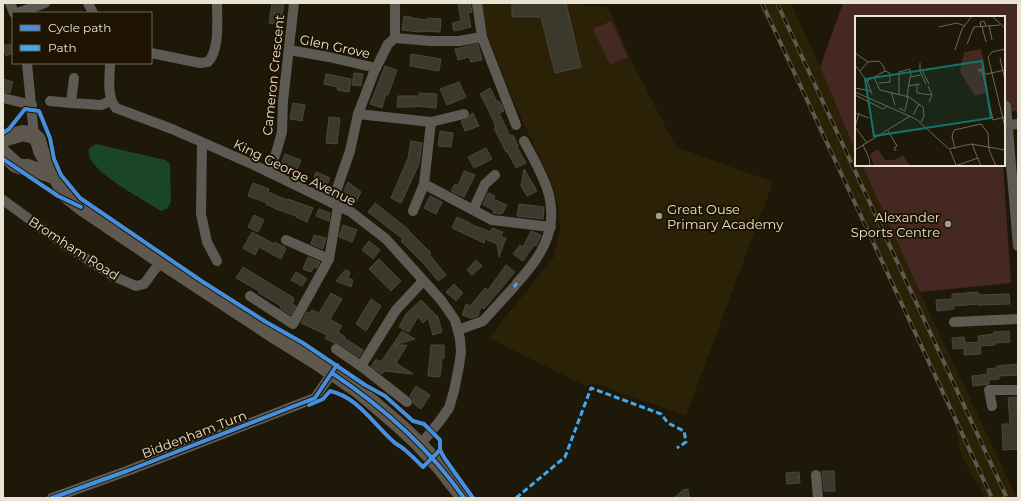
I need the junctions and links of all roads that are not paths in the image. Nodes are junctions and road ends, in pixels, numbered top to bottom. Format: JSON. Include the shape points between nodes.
{"nodes":[{"id":1,"x":10,"y":3,"type":"edge"},
{"id":2,"x":45,"y":3,"type":"edge"},
{"id":3,"x":88,"y":3,"type":"edge"},
{"id":4,"x":217,"y":3,"type":"edge"},
{"id":5,"x":294,"y":3,"type":"edge"},
{"id":6,"x":394,"y":3,"type":"edge"},
{"id":7,"x":477,"y":3,"type":"edge"},
{"id":8,"x":14,"y":12,"type":"edge"},
{"id":9,"x":18,"y":12,"type":"edge"},
{"id":10,"x":92,"y":12,"type":"edge"},
{"id":11,"x":482,"y":37,"type":"junction"},
{"id":12,"x":395,"y":38,"type":"junction"},
{"id":13,"x":289,"y":50,"type":"junction"},
{"id":14,"x":152,"y":53,"type":"edge"},
{"id":15,"x":27,"y":64,"type":"edge"},
{"id":16,"x":110,"y":64,"type":"edge"},
{"id":17,"x":376,"y":68,"type":"junction"},
{"id":18,"x":74,"y":78,"type":"dead end"},
{"id":19,"x":3,"y":98,"type":"edge"},
{"id":20,"x":50,"y":101,"type":"dead end"},
{"id":21,"x":111,"y":101,"type":"junction"},
{"id":22,"x":71,"y":103,"type":"junction"},
{"id":23,"x":1006,"y":106,"type":"dead end"},
{"id":24,"x":32,"y":107,"type":"junction"},
{"id":25,"x":358,"y":114,"type":"junction"},
{"id":26,"x":464,"y":114,"type":"dead end"},
{"id":27,"x":431,"y":122,"type":"junction"},
{"id":28,"x":1013,"y":124,"type":"edge"},
{"id":29,"x":516,"y":125,"type":"dead end"},
{"id":30,"x":18,"y":136,"type":"edge"},
{"id":31,"x":524,"y":141,"type":"dead end"},
{"id":32,"x":202,"y":143,"type":"junction"},
{"id":33,"x":41,"y":151,"type":"junction"},
{"id":34,"x":5,"y":154,"type":"edge"},
{"id":35,"x":28,"y":167,"type":"junction"},
{"id":36,"x":268,"y":172,"type":"junction"},
{"id":37,"x":495,"y":174,"type":"dead end"},
{"id":38,"x":56,"y":177,"type":"junction"},
{"id":39,"x":424,"y":184,"type":"junction"},
{"id":40,"x":3,"y":200,"type":"edge"},
{"id":41,"x":335,"y":204,"type":"junction"},
{"id":42,"x":473,"y":210,"type":"junction"},
{"id":43,"x":413,"y":211,"type":"dead end"},
{"id":44,"x":551,"y":227,"type":"junction"},
{"id":45,"x":286,"y":240,"type":"dead end"},
{"id":46,"x":1018,"y":246,"type":"edge"},
{"id":47,"x":329,"y":259,"type":"junction"},
{"id":48,"x":161,"y":261,"type":"junction"},
{"id":49,"x":217,"y":261,"type":"dead end"},
{"id":50,"x":424,"y":281,"type":"junction"},
{"id":51,"x":250,"y":296,"type":"dead end"},
{"id":52,"x":1018,"y":319,"type":"edge"},
{"id":53,"x":954,"y":322,"type":"dead end"},
{"id":54,"x":458,"y":330,"type":"junction"},
{"id":55,"x":336,"y":349,"type":"dead end"},
{"id":56,"x":361,"y":366,"type":"junction"},
{"id":57,"x":332,"y":373,"type":"junction"},
{"id":58,"x":1018,"y":390,"type":"edge"},
{"id":59,"x":407,"y":402,"type":"dead end"},
{"id":60,"x":992,"y":406,"type":"dead end"},
{"id":61,"x":420,"y":445,"type":"junction"},
{"id":62,"x":816,"y":475,"type":"dead end"},
{"id":63,"x":52,"y":498,"type":"edge"},
{"id":64,"x":464,"y":498,"type":"edge"},
{"id":65,"x":818,"y":498,"type":"edge"}],
"edges":[{"from":1,"to":8,"type":"street"},
{"from":2,"to":9,"type":"street"},
{"from":3,"to":10,"type":"street"},
{"from":4,"to":14,"type":"street","via":[[217,35],[213,55],[208,62],[200,63]]},
{"from":5,"to":13,"type":"street","name":"Cameron Crescent"},
{"from":6,"to":12,"type":"street"},
{"from":7,"to":11,"type":"street"},
{"from":11,"to":12,"type":"street","via":[[459,41]]},
{"from":11,"to":29,"type":"street"},
{"from":12,"to":17,"type":"street","via":[[388,44]]},
{"from":13,"to":17,"type":"street","name":"Glen Grove"},
{"from":13,"to":36,"type":"street","name":"Cameron Crescent","via":[[282,132]]},
{"from":15,"to":24,"type":"street"},
{"from":16,"to":21,"type":"street"},
{"from":17,"to":25,"type":"street"},
{"from":18,"to":22,"type":"street"},
{"from":19,"to":24,"type":"street"},
{"from":20,"to":22,"type":"street"},
{"from":21,"to":22,"type":"street","via":[[101,105]]},
{"from":21,"to":32,"type":"street","name":"King George Avenue","via":[[118,110],[172,129]]},
{"from":23,"to":28,"type":"street"},
{"from":24,"to":30,"type":"street"},
{"from":25,"to":27,"type":"street"},
{"from":25,"to":41,"type":"street"},
{"from":26,"to":27,"type":"street"},
{"from":27,"to":39,"type":"street"},
{"from":28,"to":46,"type":"street"},
{"from":30,"to":33,"type":"main road","via":[[38,140]]},
{"from":30,"to":34,"type":"main road","via":[[8,143]]},
{"from":31,"to":44,"type":"street","via":[[549,193]]},
{"from":32,"to":36,"type":"street","name":"King George Avenue"},
{"from":32,"to":49,"type":"street","via":[[201,214],[207,242]]},
{"from":33,"to":35,"type":"main road","via":[[37,161]]},
{"from":33,"to":38,"type":"main road"},
{"from":34,"to":35,"type":"main road","via":[[16,165]]},
{"from":35,"to":38,"type":"main road"},
{"from":36,"to":41,"type":"street","name":"King George Avenue"},
{"from":37,"to":42,"type":"street","via":[[485,184]]},
{"from":38,"to":48,"type":"main road","via":[[66,195],[81,207]]},
{"from":39,"to":42,"type":"street"},
{"from":39,"to":43,"type":"street"},
{"from":40,"to":48,"type":"street","name":"Bromham Road","via":[[113,276],[136,286],[144,284]]},
{"from":41,"to":47,"type":"street"},
{"from":41,"to":50,"type":"street","name":"King George Avenue","via":[[352,212],[386,239]]},
{"from":42,"to":44,"type":"street","via":[[492,220]]},
{"from":44,"to":54,"type":"street","via":[[530,268],[483,321]]},
{"from":45,"to":47,"type":"street"},
{"from":47,"to":51,"type":"street","via":[[293,324]]},
{"from":48,"to":57,"type":"main road"},
{"from":50,"to":54,"type":"street","name":"King George Avenue","via":[[455,320]]},
{"from":50,"to":56,"type":"street","via":[[396,310]]},
{"from":52,"to":53,"type":"street"},
{"from":54,"to":61,"type":"street","name":"King George Avenue","via":[[461,352],[449,408]]},
{"from":55,"to":56,"type":"street"},
{"from":56,"to":59,"type":"street"},
{"from":57,"to":61,"type":"main road","via":[[369,399]]},
{"from":57,"to":63,"type":"street","name":"Biddenham Turn","via":[[315,398]]},
{"from":58,"to":60,"type":"street","via":[[989,390]]},
{"from":61,"to":64,"type":"main road"},
{"from":62,"to":65,"type":"street"}]}
